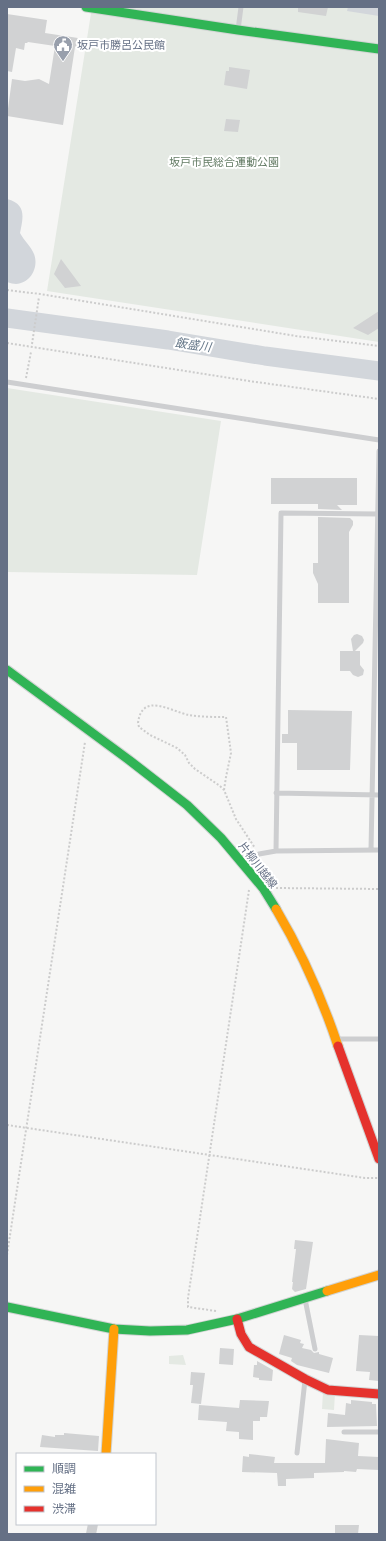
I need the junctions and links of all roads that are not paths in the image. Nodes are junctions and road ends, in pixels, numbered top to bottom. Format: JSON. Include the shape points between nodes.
{"nodes":[{"id":1,"x":86,"y":7,"type":"edge"},
{"id":2,"x":241,"y":7,"type":"edge"},
{"id":3,"x":238,"y":30,"type":"junction"},
{"id":4,"x":379,"y":49,"type":"edge"},
{"id":5,"x":7,"y":382,"type":"edge"},
{"id":6,"x":379,"y":440,"type":"edge"},
{"id":7,"x":379,"y":452,"type":"edge"},
{"id":8,"x":378,"y":514,"type":"junction"},
{"id":9,"x":7,"y":670,"type":"edge"},
{"id":10,"x":276,"y":793,"type":"junction"},
{"id":11,"x":372,"y":795,"type":"junction"},
{"id":12,"x":379,"y":795,"type":"edge"},
{"id":13,"x":371,"y":850,"type":"junction"},
{"id":14,"x":379,"y":850,"type":"edge"},
{"id":15,"x":276,"y":851,"type":"junction"},
{"id":16,"x":245,"y":866,"type":"junction"},
{"id":17,"x":337,"y":1039,"type":"junction"},
{"id":18,"x":379,"y":1039,"type":"edge"},
{"id":19,"x":379,"y":1159,"type":"edge"},
{"id":20,"x":379,"y":1275,"type":"edge"},
{"id":21,"x":305,"y":1298,"type":"junction"},
{"id":22,"x":7,"y":1307,"type":"edge"},
{"id":23,"x":237,"y":1319,"type":"junction"},
{"id":24,"x":114,"y":1329,"type":"junction"},
{"id":25,"x":315,"y":1349,"type":"dead end"},
{"id":26,"x":305,"y":1379,"type":"junction"},
{"id":27,"x":379,"y":1394,"type":"edge"},
{"id":28,"x":344,"y":1432,"type":"dead end"},
{"id":29,"x":379,"y":1432,"type":"edge"},
{"id":30,"x":106,"y":1453,"type":"edge"},
{"id":31,"x":297,"y":1453,"type":"dead end"}],
"edges":[{"from":1,"to":3,"type":"street"},
{"from":2,"to":3,"type":"lane"},
{"from":3,"to":4,"type":"street"},
{"from":5,"to":6,"type":"lane"},
{"from":7,"to":8,"type":"lane"},
{"from":8,"to":10,"type":"lane","via":[[281,513]]},
{"from":8,"to":11,"type":"lane"},
{"from":9,"to":16,"type":"street","name":"片柳川越線","via":[[187,805]]},
{"from":10,"to":11,"type":"lane"},
{"from":10,"to":15,"type":"lane"},
{"from":11,"to":12,"type":"lane"},
{"from":11,"to":13,"type":"lane"},
{"from":13,"to":14,"type":"lane"},
{"from":13,"to":15,"type":"lane"},
{"from":15,"to":16,"type":"lane","via":[[259,854]]},
{"from":16,"to":17,"type":"street","name":"片柳川越線","via":[[263,888],[305,962]]},
{"from":17,"to":18,"type":"lane"},
{"from":17,"to":19,"type":"street","name":"片柳川越線"},
{"from":20,"to":21,"type":"street"},
{"from":21,"to":23,"type":"street"},
{"from":21,"to":25,"type":"lane"},
{"from":22,"to":24,"type":"street"},
{"from":23,"to":24,"type":"street","via":[[187,1330]]},
{"from":23,"to":26,"type":"street","via":[[241,1334],[249,1347]]},
{"from":24,"to":30,"type":"street"},
{"from":26,"to":27,"type":"street","via":[[328,1390]]},
{"from":26,"to":31,"type":"lane"},
{"from":28,"to":29,"type":"lane"}]}
